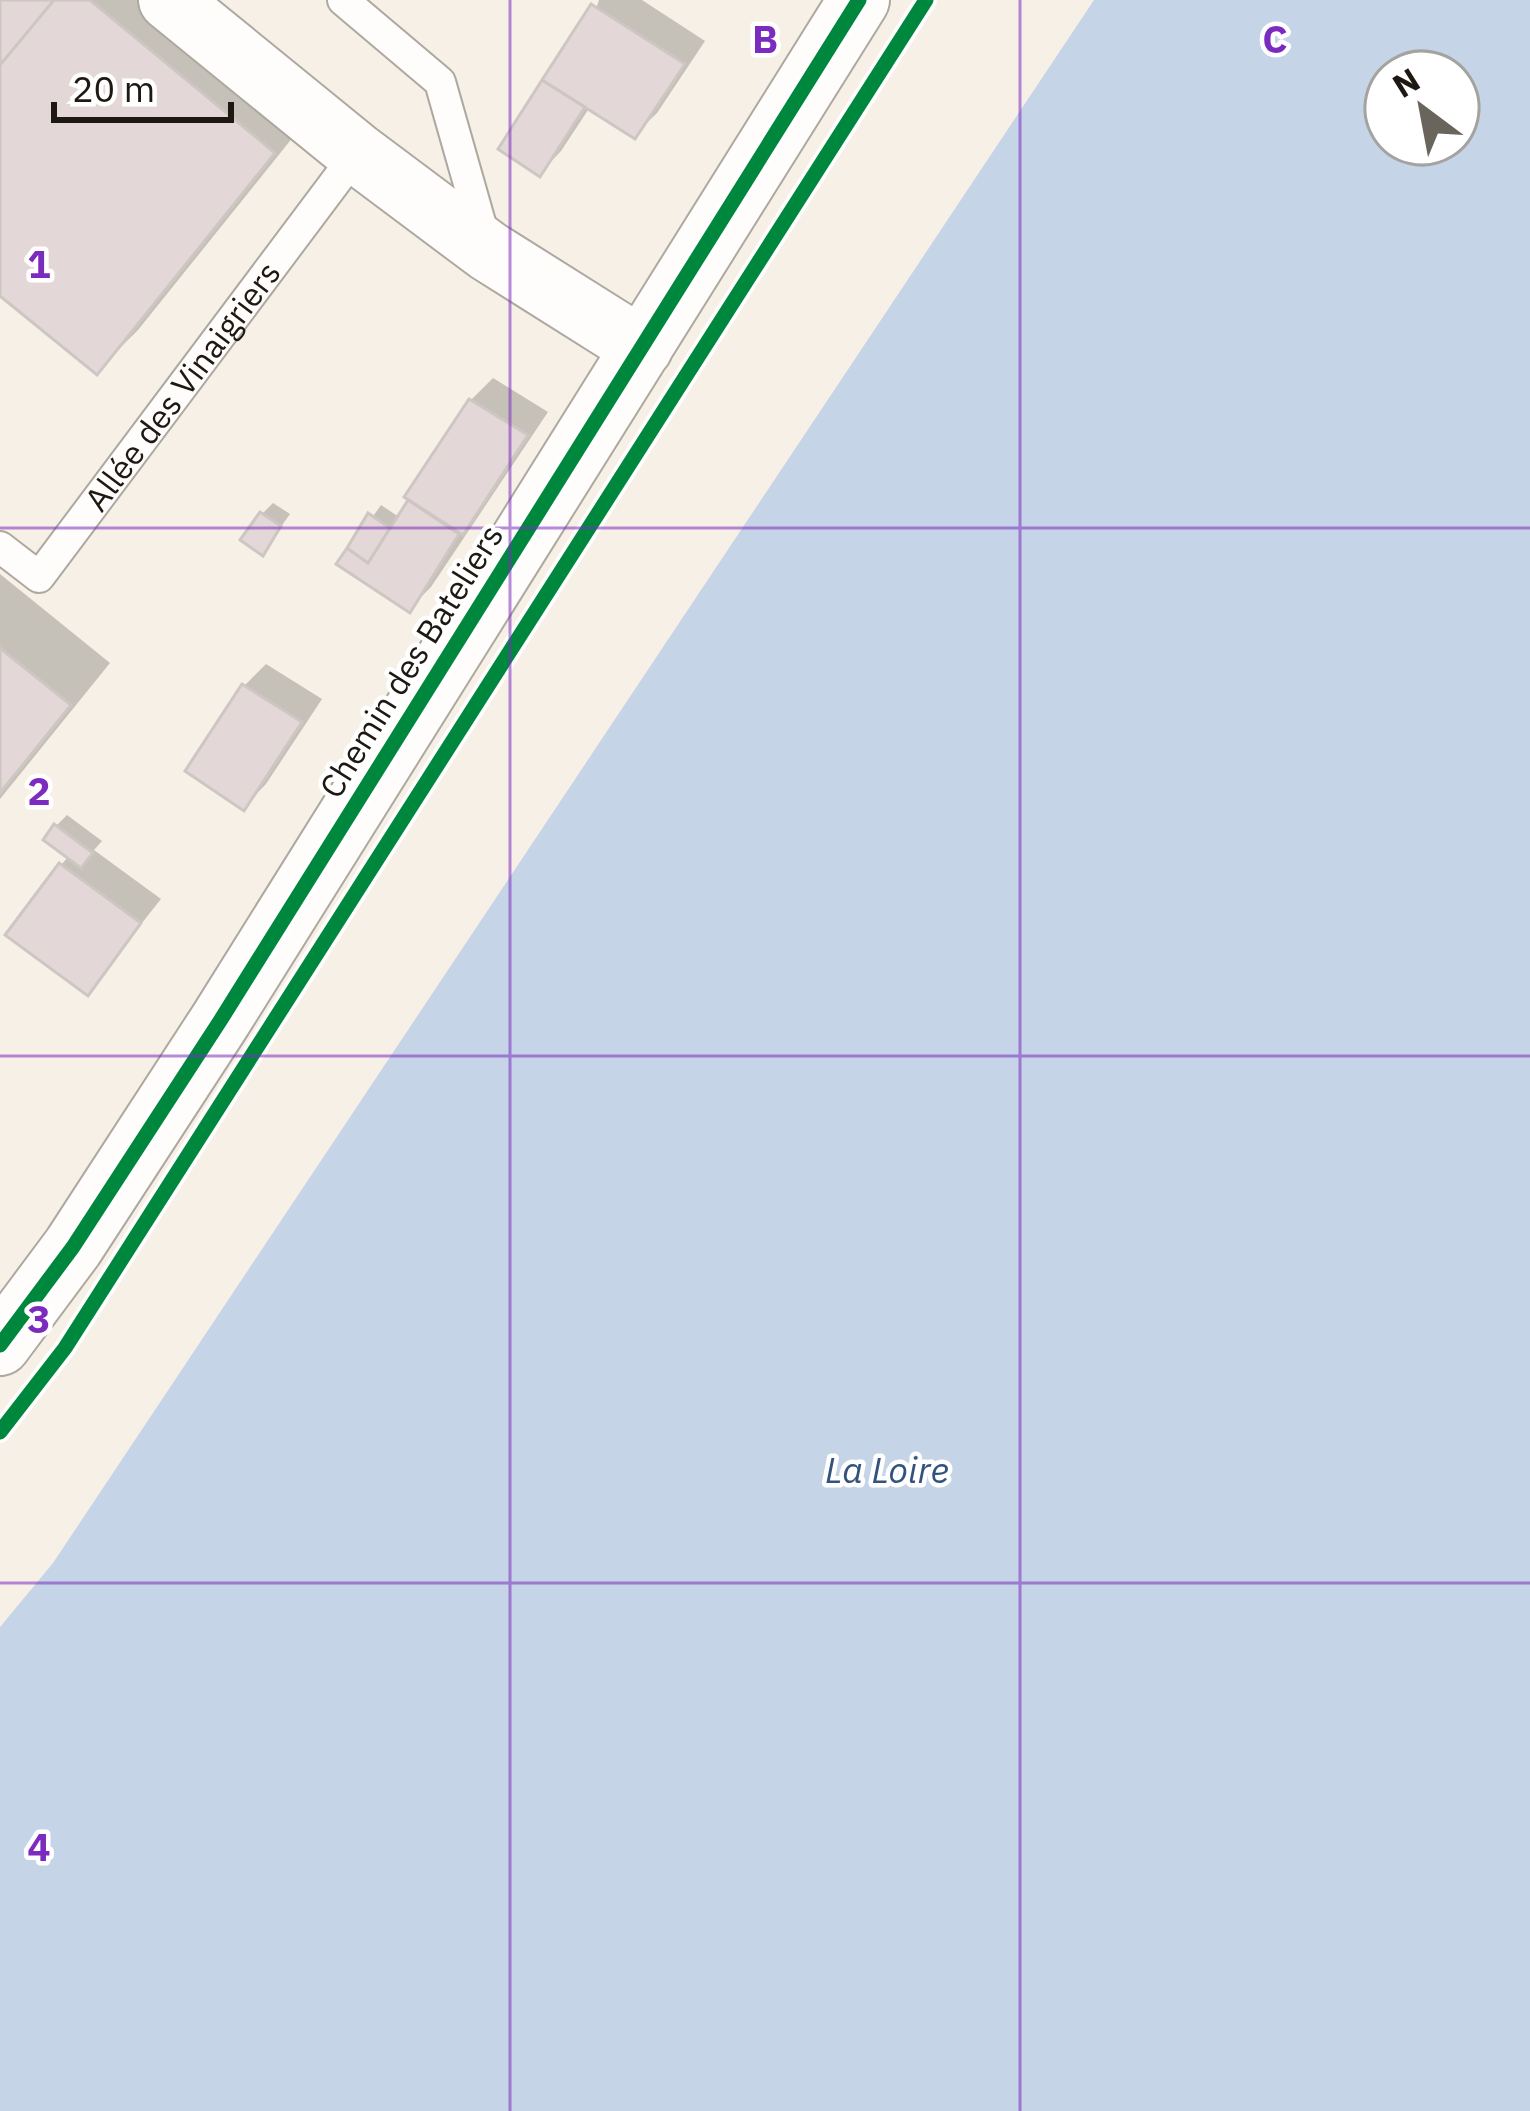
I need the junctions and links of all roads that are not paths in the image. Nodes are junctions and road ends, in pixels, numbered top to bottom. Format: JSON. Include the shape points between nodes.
{"nodes":[{"id":1,"x":169,"y":0,"type":"edge"},
{"id":2,"x":343,"y":0,"type":"edge"},
{"id":3,"x":859,"y":0,"type":"edge"},
{"id":4,"x":357,"y":153,"type":"junction"},
{"id":5,"x":488,"y":251,"type":"junction"},
{"id":6,"x":642,"y":348,"type":"junction"},
{"id":7,"x":0,"y":547,"type":"edge"},
{"id":8,"x":0,"y":1345,"type":"edge"}],
"edges":[{"from":1,"to":4,"type":"street"},
{"from":2,"to":5,"type":"lane","via":[[440,82]]},
{"from":3,"to":6,"type":"street","name":"Chemin des Bateliers"},
{"from":4,"to":5,"type":"street"},
{"from":4,"to":7,"type":"lane","name":"Allée des Vinaigriers","via":[[39,577]]},
{"from":5,"to":6,"type":"street"},
{"from":6,"to":8,"type":"street","name":"Chemin des Bateliers","via":[[220,1021]]}]}
